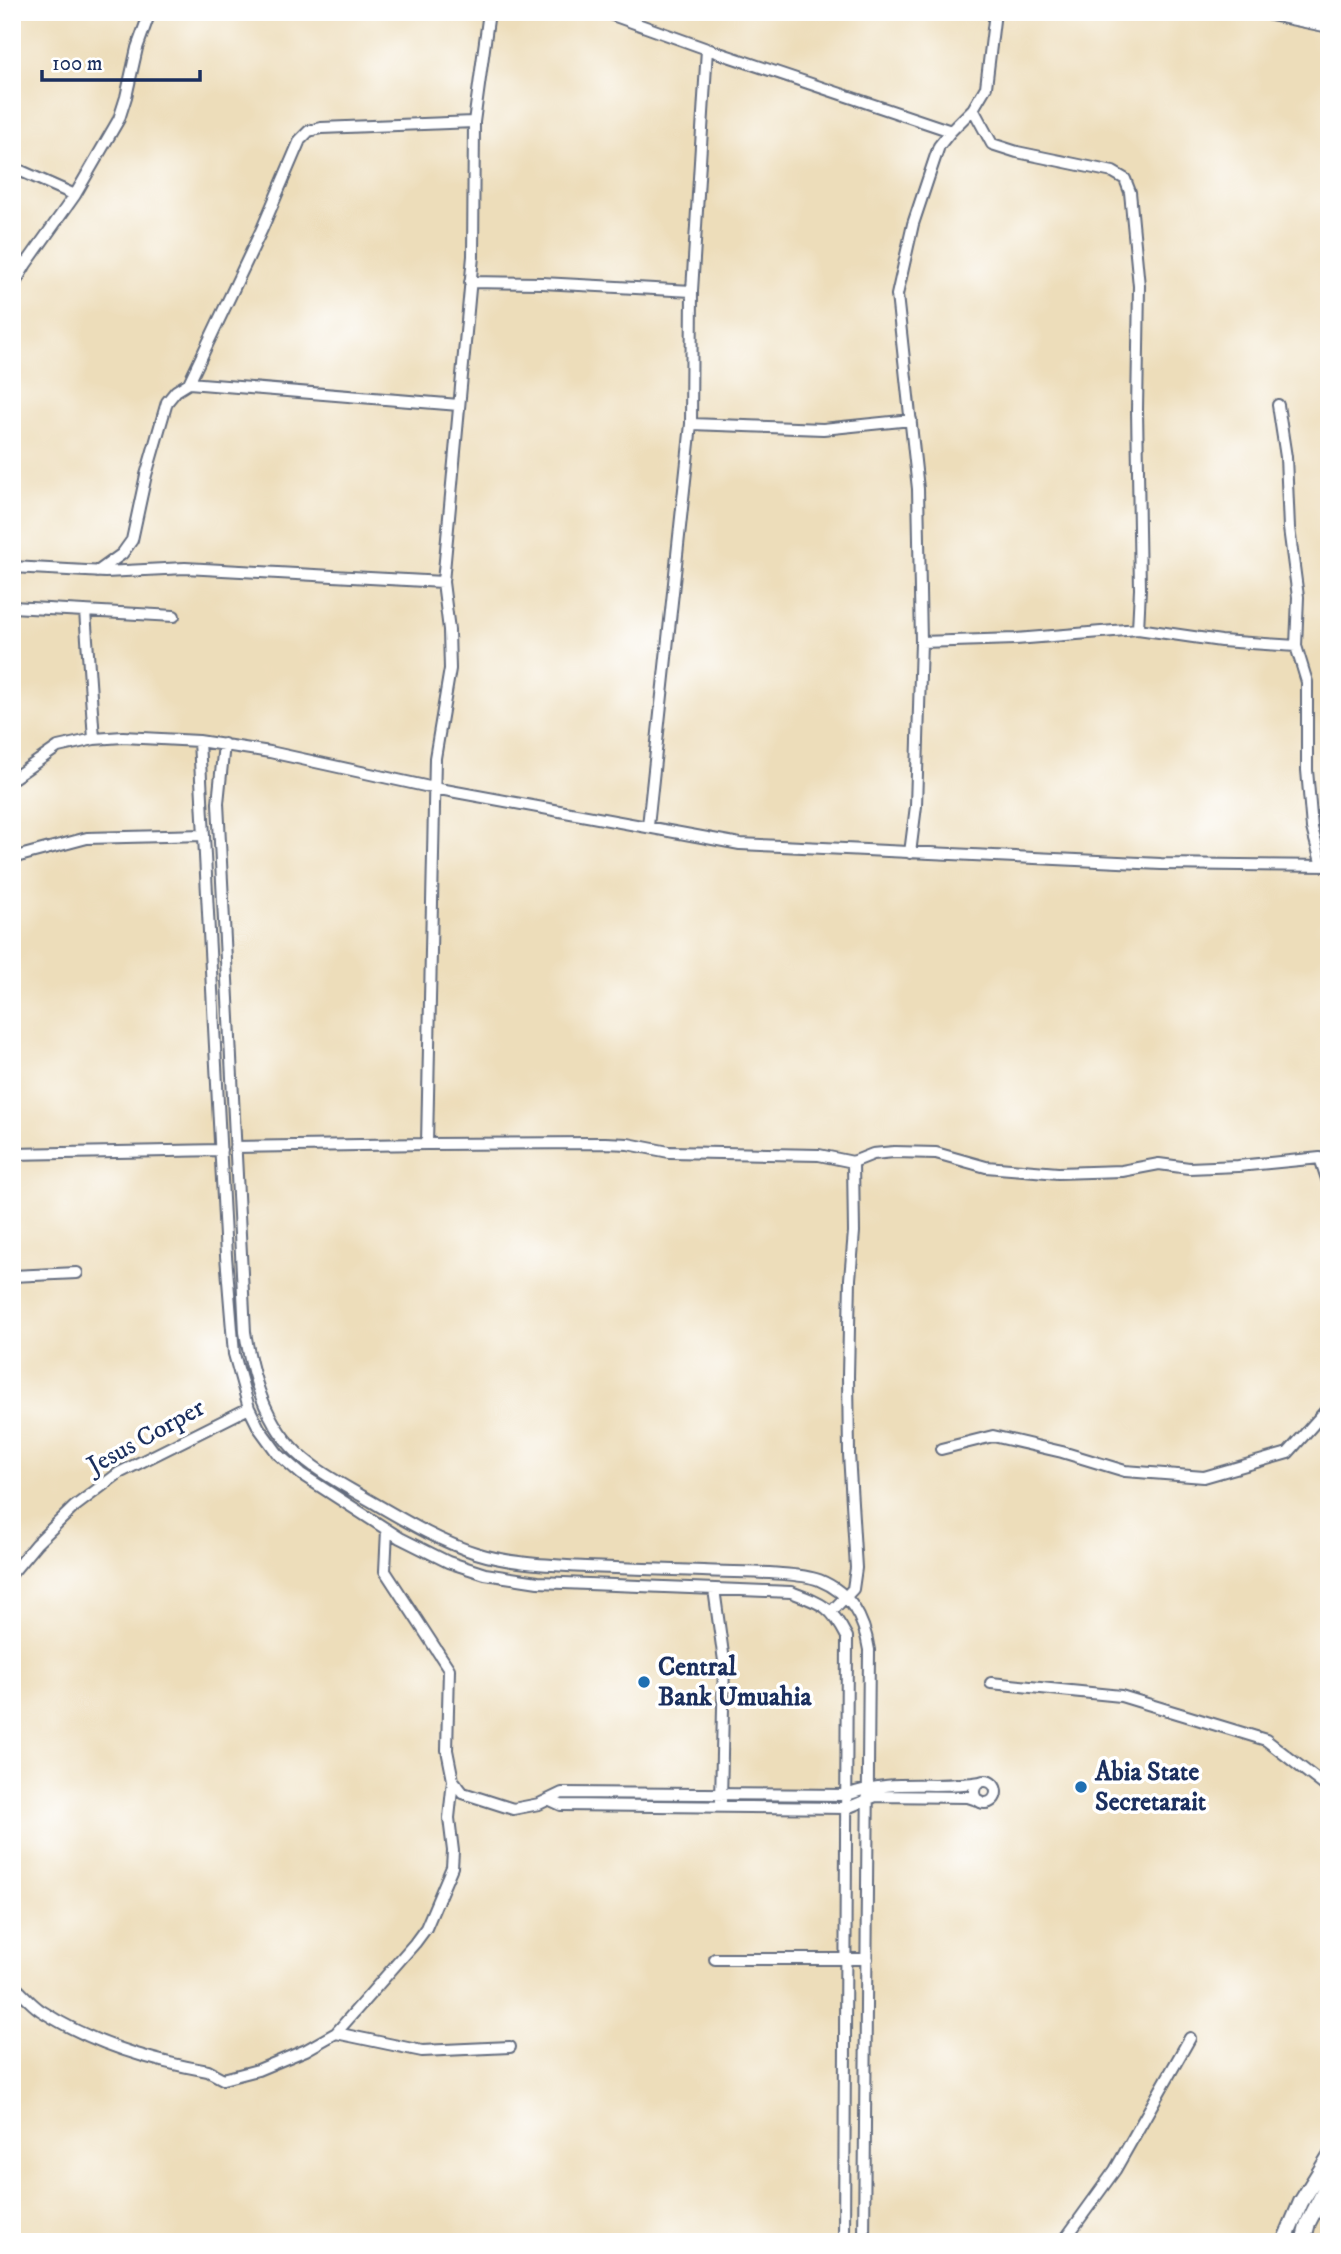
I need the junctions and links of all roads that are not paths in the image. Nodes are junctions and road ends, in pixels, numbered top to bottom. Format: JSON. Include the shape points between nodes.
{"nodes":[{"id":1,"x":150,"y":12,"type":"edge"},
{"id":2,"x":489,"y":12,"type":"edge"},
{"id":3,"x":604,"y":12,"type":"edge"},
{"id":4,"x":995,"y":12,"type":"edge"},
{"id":5,"x":1257,"y":12,"type":"edge"},
{"id":6,"x":1329,"y":27,"type":"edge"},
{"id":7,"x":707,"y":49,"type":"junction"},
{"id":8,"x":973,"y":109,"type":"junction"},
{"id":9,"x":474,"y":122,"type":"junction"},
{"id":10,"x":951,"y":131,"type":"junction"},
{"id":11,"x":12,"y":167,"type":"edge"},
{"id":12,"x":75,"y":195,"type":"junction"},
{"id":13,"x":12,"y":257,"type":"edge"},
{"id":14,"x":26,"y":264,"type":"junction"},
{"id":15,"x":470,"y":282,"type":"junction"},
{"id":16,"x":12,"y":288,"type":"edge"},
{"id":17,"x":692,"y":292,"type":"junction"},
{"id":18,"x":189,"y":383,"type":"junction"},
{"id":19,"x":459,"y":405,"type":"junction"},
{"id":20,"x":1278,"y":405,"type":"dead end"},
{"id":21,"x":911,"y":420,"type":"junction"},
{"id":22,"x":691,"y":424,"type":"junction"},
{"id":23,"x":12,"y":567,"type":"edge"},
{"id":24,"x":97,"y":572,"type":"junction"},
{"id":25,"x":443,"y":582,"type":"junction"},
{"id":26,"x":12,"y":607,"type":"edge"},
{"id":27,"x":85,"y":611,"type":"junction"},
{"id":28,"x":174,"y":616,"type":"dead end"},
{"id":29,"x":1138,"y":629,"type":"junction"},
{"id":30,"x":921,"y":642,"type":"junction"},
{"id":31,"x":1296,"y":646,"type":"junction"},
{"id":32,"x":94,"y":739,"type":"junction"},
{"id":33,"x":199,"y":741,"type":"junction"},
{"id":34,"x":224,"y":744,"type":"junction"},
{"id":35,"x":12,"y":779,"type":"edge"},
{"id":36,"x":434,"y":788,"type":"junction"},
{"id":37,"x":648,"y":826,"type":"junction"},
{"id":38,"x":204,"y":835,"type":"junction"},
{"id":39,"x":910,"y":853,"type":"junction"},
{"id":40,"x":12,"y":858,"type":"edge"},
{"id":41,"x":1326,"y":866,"type":"edge"},
{"id":42,"x":225,"y":946,"type":"junction"},
{"id":43,"x":210,"y":947,"type":"junction"},
{"id":44,"x":427,"y":1144,"type":"junction"},
{"id":45,"x":235,"y":1147,"type":"junction"},
{"id":46,"x":221,"y":1150,"type":"junction"},
{"id":47,"x":12,"y":1154,"type":"edge"},
{"id":48,"x":1325,"y":1156,"type":"edge"},
{"id":49,"x":853,"y":1162,"type":"junction"},
{"id":50,"x":1329,"y":1185,"type":"edge"},
{"id":51,"x":241,"y":1264,"type":"junction"},
{"id":52,"x":227,"y":1265,"type":"junction"},
{"id":53,"x":77,"y":1273,"type":"dead end"},
{"id":54,"x":12,"y":1276,"type":"edge"},
{"id":55,"x":1329,"y":1407,"type":"edge"},
{"id":56,"x":249,"y":1408,"type":"junction"},
{"id":57,"x":941,"y":1448,"type":"dead end"},
{"id":58,"x":387,"y":1530,"type":"junction"},
{"id":59,"x":12,"y":1573,"type":"edge"},
{"id":60,"x":714,"y":1589,"type":"junction"},
{"id":61,"x":845,"y":1598,"type":"junction"},
{"id":62,"x":831,"y":1612,"type":"junction"},
{"id":63,"x":991,"y":1683,"type":"dead end"},
{"id":64,"x":453,"y":1780,"type":"junction"},
{"id":65,"x":981,"y":1782,"type":"junction"},
{"id":66,"x":868,"y":1787,"type":"junction"},
{"id":67,"x":1329,"y":1789,"type":"edge"},
{"id":68,"x":721,"y":1794,"type":"junction"},
{"id":69,"x":847,"y":1795,"type":"junction"},
{"id":70,"x":550,"y":1800,"type":"junction"},
{"id":71,"x":868,"y":1800,"type":"junction"},
{"id":72,"x":980,"y":1801,"type":"junction"},
{"id":73,"x":722,"y":1807,"type":"junction"},
{"id":74,"x":847,"y":1808,"type":"junction"},
{"id":75,"x":715,"y":1959,"type":"dead end"},
{"id":76,"x":846,"y":1959,"type":"junction"},
{"id":77,"x":867,"y":1959,"type":"junction"},
{"id":78,"x":12,"y":1984,"type":"edge"},
{"id":79,"x":336,"y":2033,"type":"junction"},
{"id":80,"x":1190,"y":2038,"type":"dead end"},
{"id":81,"x":510,"y":2047,"type":"dead end"},
{"id":82,"x":1329,"y":2157,"type":"edge"},
{"id":83,"x":1329,"y":2182,"type":"edge"},
{"id":84,"x":1293,"y":2224,"type":"junction"},
{"id":85,"x":844,"y":2242,"type":"edge"},
{"id":86,"x":864,"y":2242,"type":"edge"},
{"id":87,"x":1063,"y":2242,"type":"edge"},
{"id":88,"x":1284,"y":2242,"type":"edge"},
{"id":89,"x":1301,"y":2242,"type":"edge"}],
"edges":[{"from":1,"to":12,"type":"street","via":[[119,119]]},
{"from":2,"to":9,"type":"street"},
{"from":3,"to":7,"type":"street"},
{"from":4,"to":8,"type":"street","via":[[986,87]]},
{"from":5,"to":6,"type":"street"},
{"from":7,"to":10,"type":"street"},
{"from":7,"to":17,"type":"street"},
{"from":8,"to":10,"type":"street"},
{"from":8,"to":29,"type":"street","via":[[992,144],[1113,172],[1125,179],[1130,192],[1139,286]]},
{"from":9,"to":15,"type":"street"},
{"from":9,"to":18,"type":"street","via":[[309,131],[300,140]]},
{"from":10,"to":21,"type":"street","via":[[939,146],[913,224],[897,295]]},
{"from":11,"to":12,"type":"street"},
{"from":12,"to":14,"type":"street"},
{"from":13,"to":14,"type":"street"},
{"from":14,"to":16,"type":"street"},
{"from":15,"to":17,"type":"street"},
{"from":15,"to":19,"type":"street"},
{"from":17,"to":22,"type":"street"},
{"from":18,"to":19,"type":"street"},
{"from":18,"to":24,"type":"street","via":[[167,402],[132,540],[122,554]]},
{"from":19,"to":25,"type":"street"},
{"from":20,"to":31,"type":"street","via":[[1298,597]]},
{"from":21,"to":22,"type":"street","via":[[823,429]]},
{"from":21,"to":30,"type":"street","via":[[918,489]]},
{"from":22,"to":37,"type":"street"},
{"from":23,"to":24,"type":"street"},
{"from":24,"to":25,"type":"street","via":[[185,568]]},
{"from":25,"to":36,"type":"street","via":[[450,669]]},
{"from":26,"to":27,"type":"street"},
{"from":27,"to":28,"type":"street"},
{"from":27,"to":32,"type":"street"},
{"from":29,"to":30,"type":"street"},
{"from":29,"to":31,"type":"street"},
{"from":30,"to":39,"type":"street","via":[[916,807]]},
{"from":31,"to":41,"type":"street","via":[[1307,682],[1312,828]]},
{"from":32,"to":33,"type":"street"},
{"from":32,"to":35,"type":"street","via":[[58,747]]},
{"from":33,"to":34,"type":"street"},
{"from":33,"to":38,"type":"street"},
{"from":34,"to":36,"type":"street"},
{"from":34,"to":42,"type":"street","via":[[218,803]]},
{"from":36,"to":37,"type":"street"},
{"from":36,"to":44,"type":"street"},
{"from":37,"to":39,"type":"street","via":[[740,844]]},
{"from":38,"to":40,"type":"street","via":[[87,838]]},
{"from":38,"to":43,"type":"street"},
{"from":39,"to":41,"type":"street"},
{"from":42,"to":43,"type":"street"},
{"from":42,"to":45,"type":"street"},
{"from":43,"to":46,"type":"street"},
{"from":44,"to":45,"type":"street"},
{"from":44,"to":49,"type":"street","via":[[605,1143],[669,1152],[819,1155]]},
{"from":45,"to":51,"type":"street"},
{"from":46,"to":47,"type":"street"},
{"from":46,"to":52,"type":"street"},
{"from":48,"to":49,"type":"street","via":[[1238,1166],[1159,1164],[1122,1171],[1058,1173],[986,1167],[936,1153],[873,1154]]},
{"from":48,"to":50,"type":"street"},
{"from":49,"to":61,"type":"street","via":[[848,1376],[856,1568],[853,1589]]},
{"from":51,"to":52,"type":"street"},
{"from":51,"to":61,"type":"street","via":[[249,1357],[273,1422],[310,1464],[408,1522],[446,1542],[514,1562],[796,1576],[818,1580]]},
{"from":52,"to":56,"type":"street","via":[[234,1354]]},
{"from":53,"to":54,"type":"street"},
{"from":55,"to":57,"type":"street","via":[[1288,1453],[1203,1477],[1125,1471],[993,1436]]},
{"from":56,"to":58,"type":"street","via":[[278,1454]]},
{"from":56,"to":59,"type":"street","name":"Jesus Corper","via":[[119,1472],[74,1507]]},
{"from":58,"to":60,"type":"street","via":[[448,1562],[485,1574],[538,1582]]},
{"from":58,"to":64,"type":"street","via":[[385,1571],[449,1669],[447,1750]]},
{"from":60,"to":62,"type":"street","via":[[791,1592]]},
{"from":60,"to":68,"type":"street","via":[[724,1661]]},
{"from":61,"to":62,"type":"street"},
{"from":61,"to":66,"type":"street","via":[[865,1626],[869,1650]]},
{"from":62,"to":69,"type":"street","via":[[847,1637]]},
{"from":63,"to":67,"type":"street","via":[[1121,1696],[1266,1740]]},
{"from":64,"to":70,"type":"street","via":[[463,1793],[513,1809]]},
{"from":64,"to":79,"type":"street","via":[[449,1818],[453,1867],[426,1928]]},
{"from":65,"to":66,"type":"street"},
{"from":65,"to":72,"type":"street","via":[[974,1790]]},
{"from":65,"to":72,"type":"street","via":[[991,1783],[995,1792],[990,1801]]},
{"from":66,"to":69,"type":"street"},
{"from":66,"to":71,"type":"street"},
{"from":68,"to":69,"type":"street"},
{"from":68,"to":70,"type":"street","via":[[562,1793]]},
{"from":68,"to":73,"type":"street"},
{"from":69,"to":74,"type":"street"},
{"from":70,"to":73,"type":"street","via":[[561,1805]]},
{"from":71,"to":72,"type":"street","via":[[876,1796]]},
{"from":71,"to":74,"type":"street"},
{"from":71,"to":77,"type":"street"},
{"from":73,"to":74,"type":"street"},
{"from":74,"to":76,"type":"street"},
{"from":75,"to":76,"type":"street"},
{"from":76,"to":77,"type":"street"},
{"from":76,"to":85,"type":"street"},
{"from":77,"to":86,"type":"street"},
{"from":78,"to":79,"type":"street","via":[[37,2008],[66,2025],[134,2053],[208,2071],[218,2078],[258,2070]]},
{"from":79,"to":81,"type":"street","via":[[422,2051]]},
{"from":80,"to":87,"type":"street","via":[[1115,2170]]},
{"from":82,"to":84,"type":"street"},
{"from":83,"to":89,"type":"street"},
{"from":84,"to":88,"type":"street"},
{"from":84,"to":89,"type":"street"}]}
